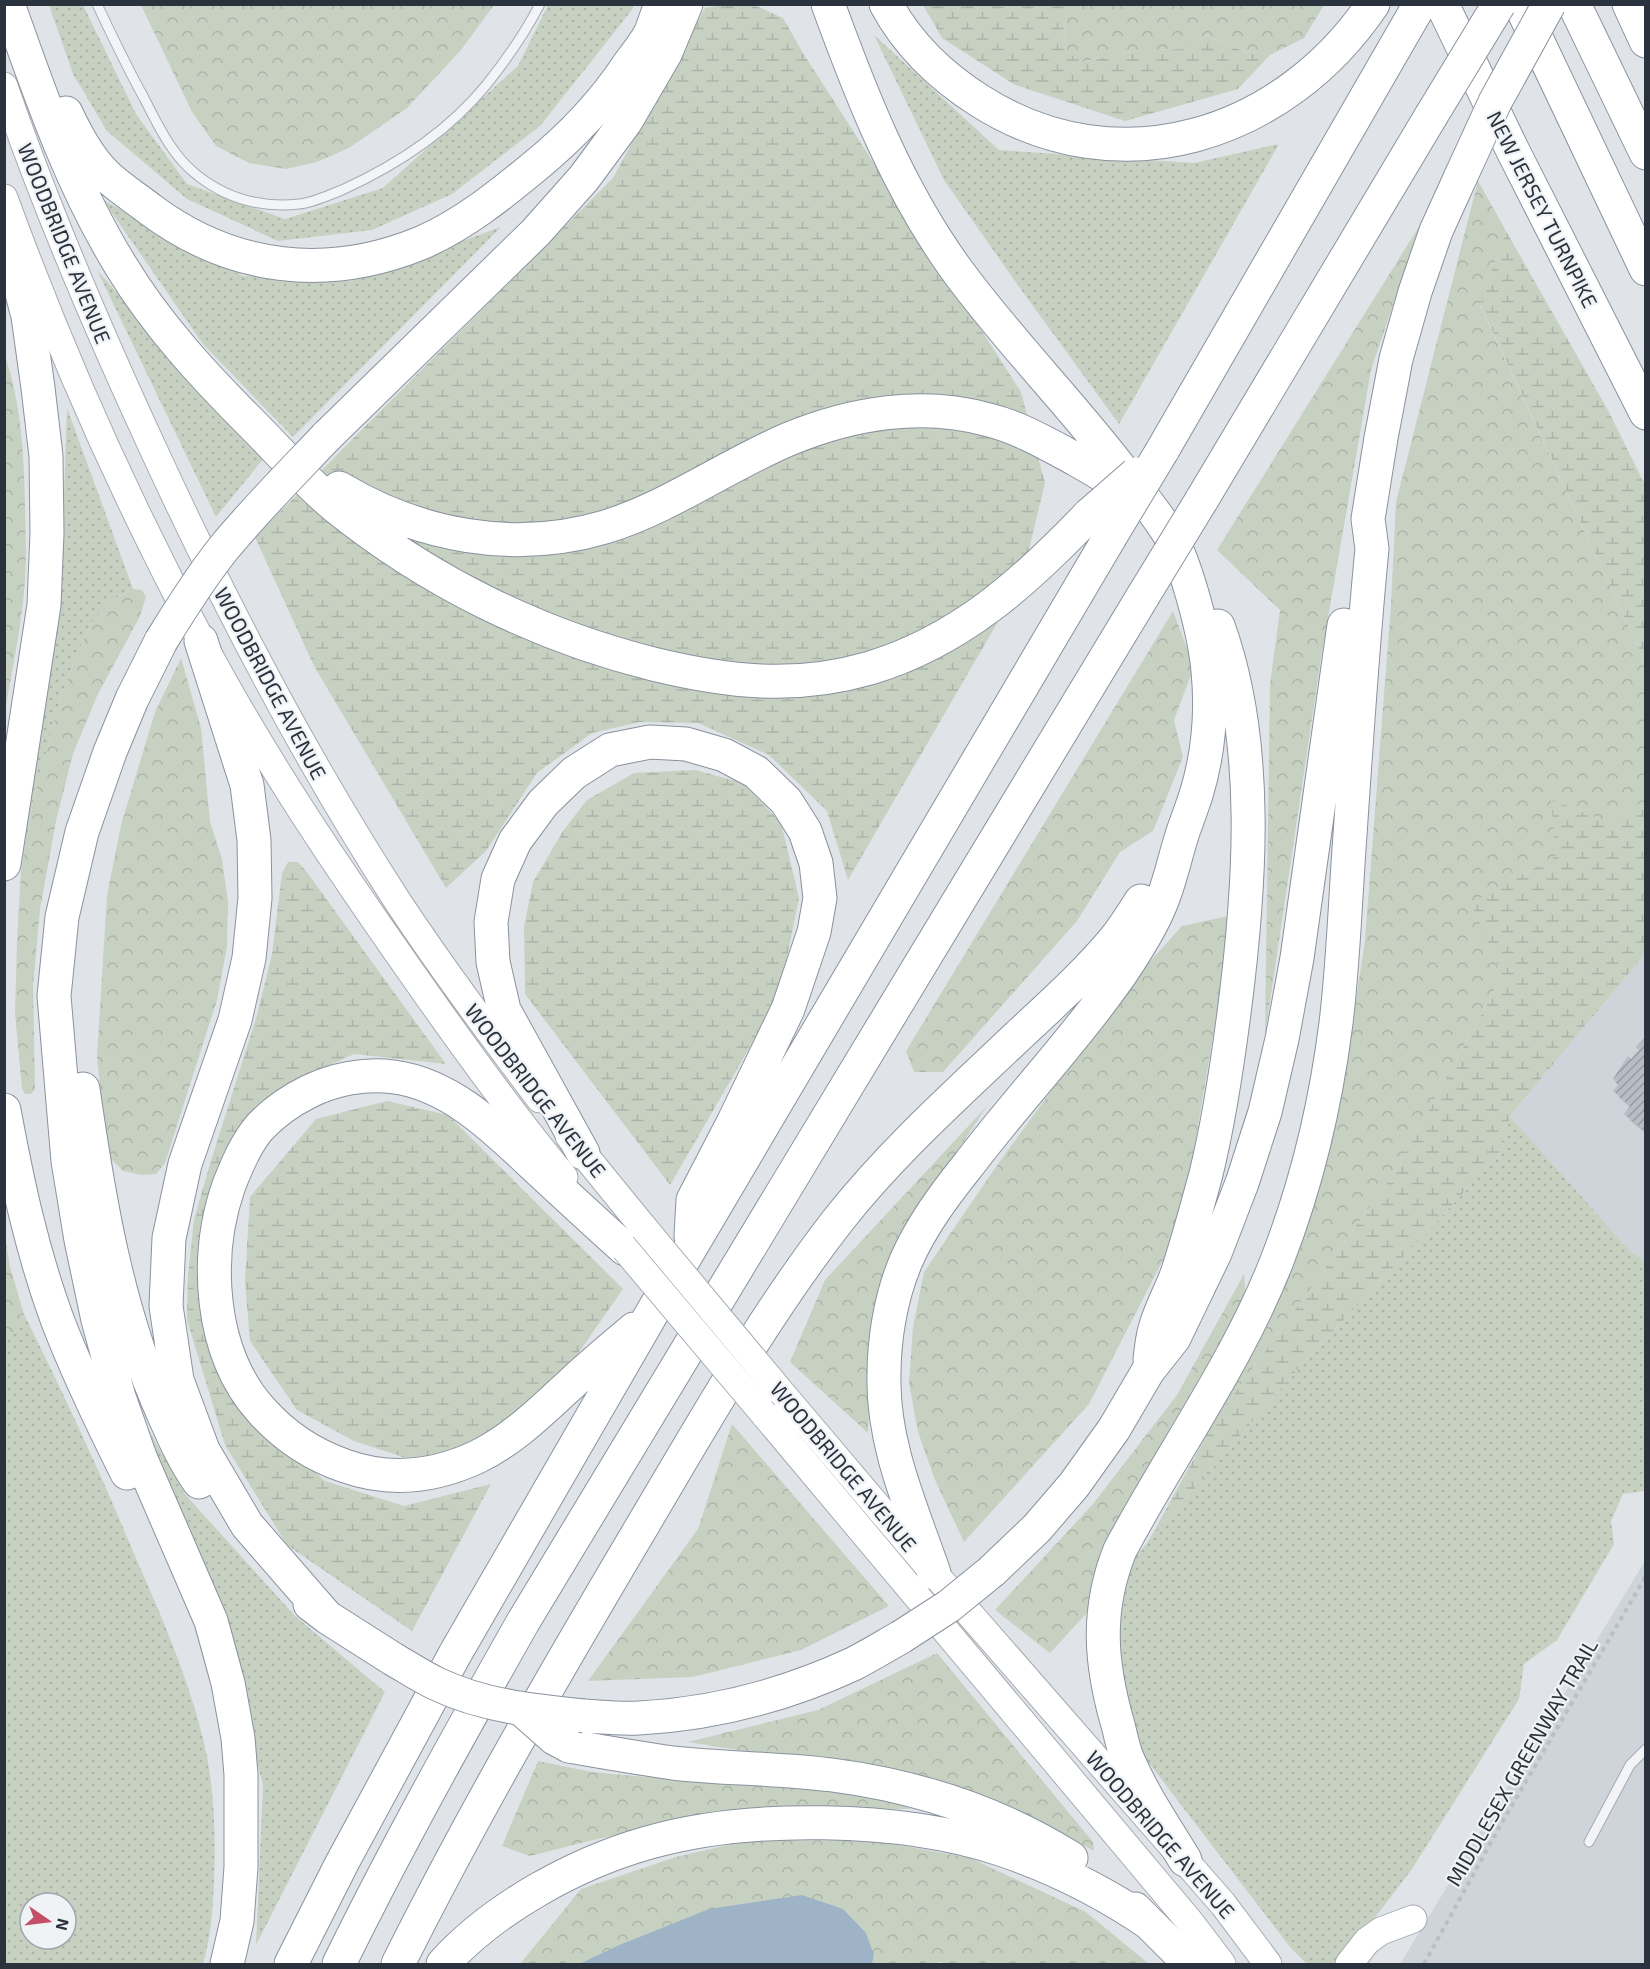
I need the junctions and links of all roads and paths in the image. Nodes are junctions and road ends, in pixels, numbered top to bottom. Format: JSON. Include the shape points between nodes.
{"nodes":[{"id":1,"x":10,"y":4,"type":"edge"},
{"id":2,"x":97,"y":4,"type":"edge"},
{"id":3,"x":540,"y":4,"type":"edge"},
{"id":4,"x":661,"y":4,"type":"edge"},
{"id":5,"x":686,"y":4,"type":"edge"},
{"id":6,"x":828,"y":4,"type":"edge"},
{"id":7,"x":886,"y":4,"type":"edge"},
{"id":8,"x":1373,"y":4,"type":"edge"},
{"id":9,"x":1420,"y":4,"type":"edge"},
{"id":10,"x":1442,"y":4,"type":"edge"},
{"id":11,"x":1500,"y":4,"type":"edge"},
{"id":12,"x":1520,"y":4,"type":"edge"},
{"id":13,"x":1549,"y":4,"type":"edge"},
{"id":14,"x":1574,"y":4,"type":"edge"},
{"id":15,"x":1629,"y":4,"type":"edge"},
{"id":16,"x":1646,"y":41,"type":"edge"},
{"id":17,"x":4,"y":86,"type":"edge"},
{"id":18,"x":1646,"y":153,"type":"edge"},
{"id":19,"x":4,"y":198,"type":"edge"},
{"id":20,"x":4,"y":226,"type":"edge"},
{"id":21,"x":1646,"y":269,"type":"edge"},
{"id":22,"x":1646,"y":413,"type":"edge"},
{"id":23,"x":261,"y":433,"type":"junction"},
{"id":24,"x":1152,"y":511,"type":"junction"},
{"id":25,"x":1368,"y":519,"type":"junction"},
{"id":26,"x":1099,"y":526,"type":"junction"},
{"id":27,"x":1182,"y":565,"type":"junction"},
{"id":28,"x":201,"y":641,"type":"junction"},
{"id":29,"x":110,"y":752,"type":"junction"},
{"id":30,"x":1184,"y":830,"type":"junction"},
{"id":31,"x":4,"y":864,"type":"edge"},
{"id":32,"x":4,"y":1110,"type":"edge"},
{"id":33,"x":583,"y":1154,"type":"junction"},
{"id":34,"x":634,"y":1239,"type":"junction"},
{"id":35,"x":690,"y":1250,"type":"junction"},
{"id":36,"x":652,"y":1313,"type":"junction"},
{"id":37,"x":1148,"y":1371,"type":"junction"},
{"id":38,"x":934,"y":1573,"type":"junction"},
{"id":39,"x":1646,"y":1576,"type":"edge"},
{"id":40,"x":327,"y":1617,"type":"junction"},
{"id":41,"x":520,"y":1708,"type":"junction"},
{"id":42,"x":1646,"y":1749,"type":"edge"},
{"id":43,"x":241,"y":1775,"type":"junction"},
{"id":44,"x":1589,"y":1842,"type":"dead end"},
{"id":45,"x":1185,"y":1860,"type":"junction"},
{"id":46,"x":1413,"y":1919,"type":"dead end"},
{"id":47,"x":1149,"y":1923,"type":"junction"},
{"id":48,"x":227,"y":1965,"type":"edge"},
{"id":49,"x":291,"y":1965,"type":"edge"},
{"id":50,"x":339,"y":1965,"type":"edge"},
{"id":51,"x":398,"y":1965,"type":"edge"},
{"id":52,"x":443,"y":1965,"type":"edge"},
{"id":53,"x":1190,"y":1965,"type":"edge"},
{"id":54,"x":1222,"y":1965,"type":"edge"},
{"id":55,"x":1268,"y":1965,"type":"edge"},
{"id":56,"x":1349,"y":1965,"type":"edge"},
{"id":57,"x":1424,"y":1965,"type":"edge"}],
"edges":[{"from":1,"to":4,"type":"highway","via":[[79,140],[107,176],[192,238],[258,261],[292,266],[375,259],[423,242],[476,213],[568,138],[609,94],[649,35]]},
{"from":1,"to":23,"type":"highway","via":[[71,172],[121,267],[184,352]]},
{"from":2,"to":3,"type":"lane","via":[[176,154],[196,175],[220,191],[272,205],[302,204],[335,193],[413,152],[453,120],[486,85],[516,46]]},
{"from":5,"to":29,"type":"highway","bridge":true,"via":[[664,54],[626,121],[584,178],[536,231],[326,437],[222,550],[161,641]]},
{"from":6,"to":24,"type":"highway","via":[[884,146],[953,265],[999,326],[1110,454]]},
{"from":7,"to":8,"type":"highway","via":[[924,57],[958,87],[995,110],[1033,129],[1072,140],[1122,145],[1168,142],[1249,117],[1312,73]]},
{"from":9,"to":26,"type":"highway","bridge":true,"via":[[1162,451]]},
{"from":10,"to":22,"type":"highway","name":"NEW JERSEY TURNPIKE"},
{"from":11,"to":50,"type":"highway","bridge":true,"via":[[523,1622],[443,1763]]},
{"from":12,"to":21,"type":"highway"},
{"from":13,"to":25,"type":"highway","bridge":true,"via":[[1495,102],[1436,231],[1396,359]]},
{"from":14,"to":18,"type":"highway"},
{"from":15,"to":16,"type":"highway"},
{"from":17,"to":33,"type":"main road","name":"WOODBRIDGE AVENUE","via":[[93,315],[186,520],[282,706],[399,903],[476,1015]]},
{"from":19,"to":28,"type":"main road","name":"WOODBRIDGE AVENUE","via":[[100,434]]},
{"from":20,"to":31,"type":"highway","via":[[28,316],[46,456],[47,533],[44,605]]},
{"from":23,"to":24,"type":"highway","via":[[365,504],[451,534],[491,539],[558,537],[606,526],[645,512],[788,439],[844,420],[915,410],[951,412],[1024,432],[1118,484]]},
{"from":23,"to":26,"type":"highway","via":[[333,504],[431,573],[478,599],[579,642],[690,673],[735,681],[825,678],[868,669],[909,654],[987,610],[1055,551]]},
{"from":24,"to":27,"type":"highway"},
{"from":25,"to":37,"type":"highway","via":[[1356,544],[1297,958],[1264,1112],[1215,1253],[1174,1338]]},
{"from":25,"to":45,"type":"highway","via":[[1372,549],[1342,960],[1328,1078],[1315,1135],[1299,1198],[1257,1311],[1120,1550],[1103,1613],[1103,1654],[1110,1699],[1128,1759]]},
{"from":26,"to":35,"type":"highway"},
{"from":27,"to":30,"type":"highway","via":[[1203,642],[1209,710],[1206,752]]},
{"from":27,"to":37,"type":"highway","via":[[1206,592],[1224,640],[1238,696],[1245,750],[1246,862],[1238,984],[1218,1117],[1192,1226],[1154,1330]]},
{"from":28,"to":34,"type":"main road","name":"WOODBRIDGE AVENUE","via":[[285,783],[452,1030],[534,1141]]},
{"from":28,"to":40,"type":"highway","via":[[247,784],[254,840],[255,898],[249,958],[235,1020],[186,1164],[169,1238],[166,1306],[177,1380],[203,1450],[247,1525]]},
{"from":29,"to":40,"type":"highway","via":[[87,850],[77,923],[76,995],[81,1069],[104,1227],[126,1315],[151,1387],[185,1462],[233,1531],[272,1574]]},
{"from":29,"to":43,"type":"highway","via":[[82,832],[62,917],[54,996],[68,1161],[81,1240],[119,1397],[140,1457],[211,1621],[228,1683]]},
{"from":30,"to":38,"type":"highway","via":[[1162,901],[1135,951],[1106,995],[948,1191],[922,1229],[905,1264],[894,1299],[883,1377],[897,1467]]},
{"from":30,"to":51,"type":"highway","via":[[1116,938],[887,1164],[800,1272],[757,1336],[581,1629],[431,1897]]},
{"from":32,"to":43,"type":"highway","via":[[33,1245],[57,1319],[196,1626],[218,1684]]},
{"from":33,"to":34,"type":"main road","name":"WOODBRIDGE AVENUE"},
{"from":33,"to":35,"type":"highway","via":[[504,1010],[493,962],[491,922],[498,879],[515,841],[543,803],[574,773],[610,750],[650,742],[686,744],[724,755],[756,772],[786,801],[805,831],[816,863],[820,898],[814,932],[788,1009],[693,1200]]},
{"from":34,"to":36,"type":"highway","via":[[493,1128],[432,1087],[395,1077],[357,1076],[321,1085],[287,1103],[258,1129],[237,1163],[222,1204],[214,1246],[214,1290],[223,1335],[238,1375],[261,1410],[291,1438],[326,1460],[365,1473],[403,1477],[439,1471],[477,1457],[509,1439]]},
{"from":34,"to":38,"type":"main road","name":"WOODBRIDGE AVENUE","bridge":true,"via":[[779,1390]]},
{"from":34,"to":54,"type":"main road","name":"WOODBRIDGE AVENUE","bridge":true,"via":[[764,1414]]},
{"from":35,"to":36,"type":"highway"},
{"from":36,"to":49,"type":"highway","via":[[455,1654]]},
{"from":37,"to":41,"type":"highway","bridge":true,"via":[[1114,1429],[1037,1528],[949,1606],[853,1664],[744,1703],[688,1713],[636,1719]]},
{"from":38,"to":45,"type":"main road","name":"WOODBRIDGE AVENUE"},
{"from":39,"to":57,"type":"path","name":"MIDDLESEX GREENWAY TRAIL"},
{"from":40,"to":41,"type":"highway","bridge":true,"via":[[438,1685]]},
{"from":41,"to":47,"type":"highway","bridge":true,"via":[[569,1746],[673,1763],[830,1775],[921,1792],[1005,1822],[1047,1843],[1082,1864]]},
{"from":42,"to":44,"type":"lane","via":[[1630,1765]]},
{"from":43,"to":48,"type":"highway","via":[[237,1921]]},
{"from":45,"to":55,"type":"main road","name":"WOODBRIDGE AVENUE"},
{"from":46,"to":56,"type":"main road","via":[[1367,1941]]},
{"from":47,"to":52,"type":"highway","via":[[1075,1878],[998,1848],[955,1837],[862,1824],[756,1826],[647,1843],[593,1862],[493,1918]]},
{"from":47,"to":53,"type":"highway"}]}
